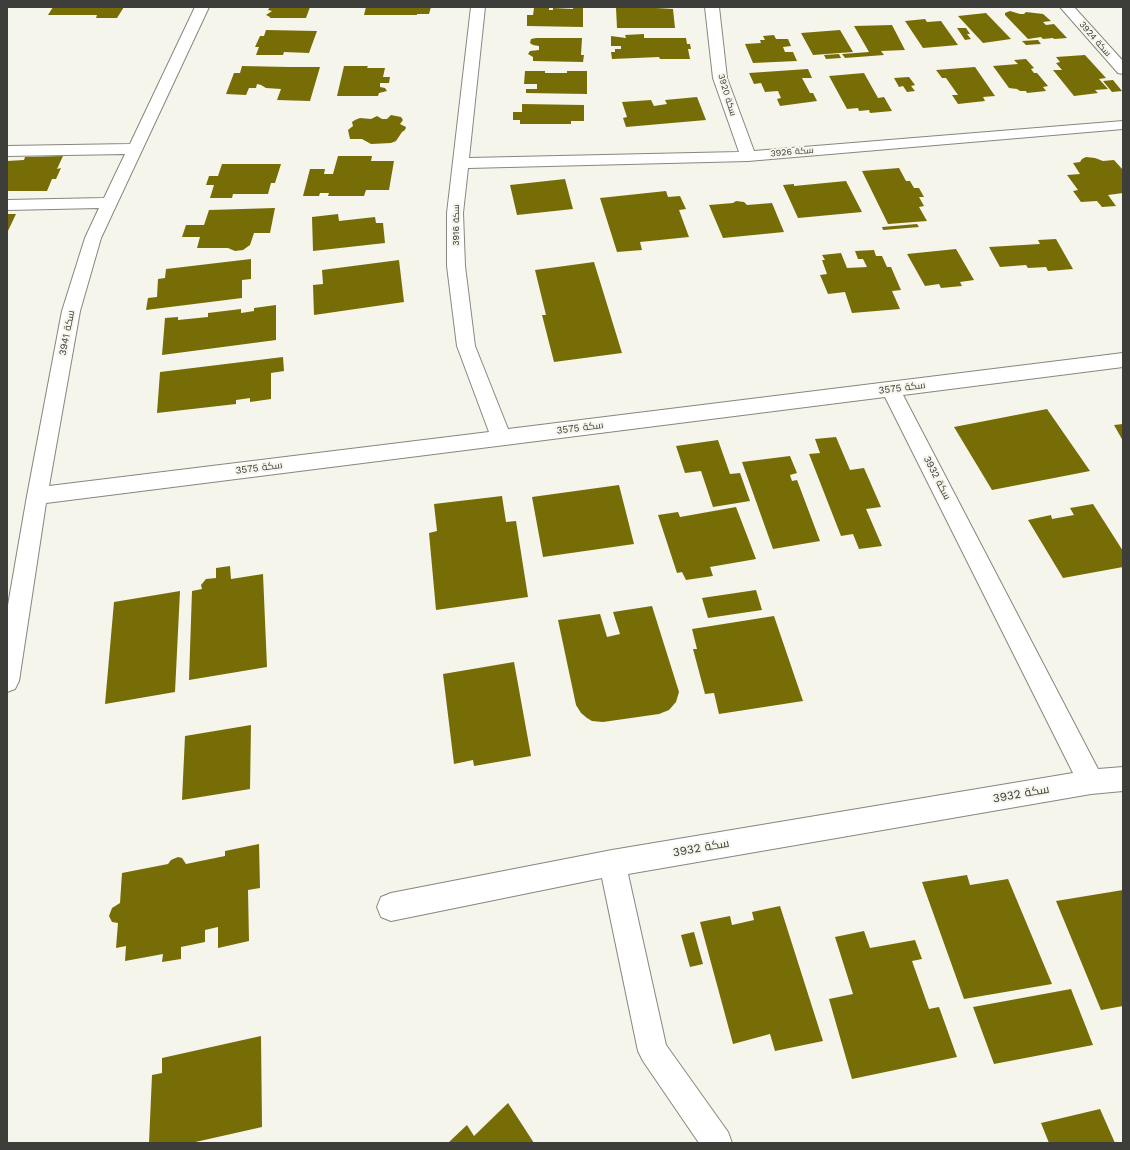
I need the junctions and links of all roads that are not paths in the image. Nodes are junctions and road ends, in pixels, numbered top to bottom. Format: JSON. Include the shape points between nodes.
{"nodes":[{"id":1,"x":202,"y":7,"type":"edge"},
{"id":2,"x":478,"y":7,"type":"edge"},
{"id":3,"x":712,"y":7,"type":"edge"},
{"id":4,"x":1067,"y":7,"type":"edge"},
{"id":5,"x":1123,"y":70,"type":"edge"},
{"id":6,"x":1123,"y":125,"type":"edge"},
{"id":7,"x":135,"y":149,"type":"junction"},
{"id":8,"x":7,"y":151,"type":"edge"},
{"id":9,"x":748,"y":156,"type":"junction"},
{"id":10,"x":460,"y":164,"type":"junction"},
{"id":11,"x":110,"y":203,"type":"junction"},
{"id":12,"x":7,"y":204,"type":"edge"},
{"id":13,"x":1123,"y":360,"type":"edge"},
{"id":14,"x":891,"y":389,"type":"junction"},
{"id":15,"x":501,"y":438,"type":"junction"},
{"id":16,"x":37,"y":496,"type":"junction"},
{"id":17,"x":7,"y":681,"type":"edge"},
{"id":18,"x":1123,"y":779,"type":"edge"},
{"id":19,"x":1091,"y":782,"type":"junction"},
{"id":20,"x":612,"y":863,"type":"junction"},
{"id":21,"x":391,"y":907,"type":"dead end"},
{"id":22,"x":717,"y":1143,"type":"edge"}],
"edges":[{"from":1,"to":7,"type":"street","name":"سكة 3941"},
{"from":2,"to":10,"type":"street","name":"سكة 3916"},
{"from":3,"to":9,"type":"street","name":"سكة 3920","via":[[720,78]]},
{"from":4,"to":5,"type":"street","name":"سكة 3924"},
{"from":6,"to":9,"type":"street","name":"سكة 3926"},
{"from":7,"to":8,"type":"street"},
{"from":7,"to":11,"type":"street","name":"سكة 3941"},
{"from":9,"to":10,"type":"street","name":"سكة 3926"},
{"from":10,"to":15,"type":"street","name":"سكة 3916","via":[[455,213],[456,266],[466,346]]},
{"from":11,"to":12,"type":"street"},
{"from":11,"to":16,"type":"street","name":"سكة 3941","via":[[94,238],[71,311]]},
{"from":13,"to":14,"type":"street","name":"سكة 3575"},
{"from":14,"to":15,"type":"street","name":"سكة 3575"},
{"from":14,"to":19,"type":"street","name":"سكة 3932"},
{"from":15,"to":16,"type":"street","name":"سكة 3575"},
{"from":16,"to":17,"type":"street","name":"سكة 3941"},
{"from":18,"to":19,"type":"street","name":"سكة 3932"},
{"from":19,"to":20,"type":"street","name":"سكة 3932"},
{"from":20,"to":21,"type":"street","name":"سكة 3932"},
{"from":20,"to":22,"type":"street","via":[[653,1051]]}]}
